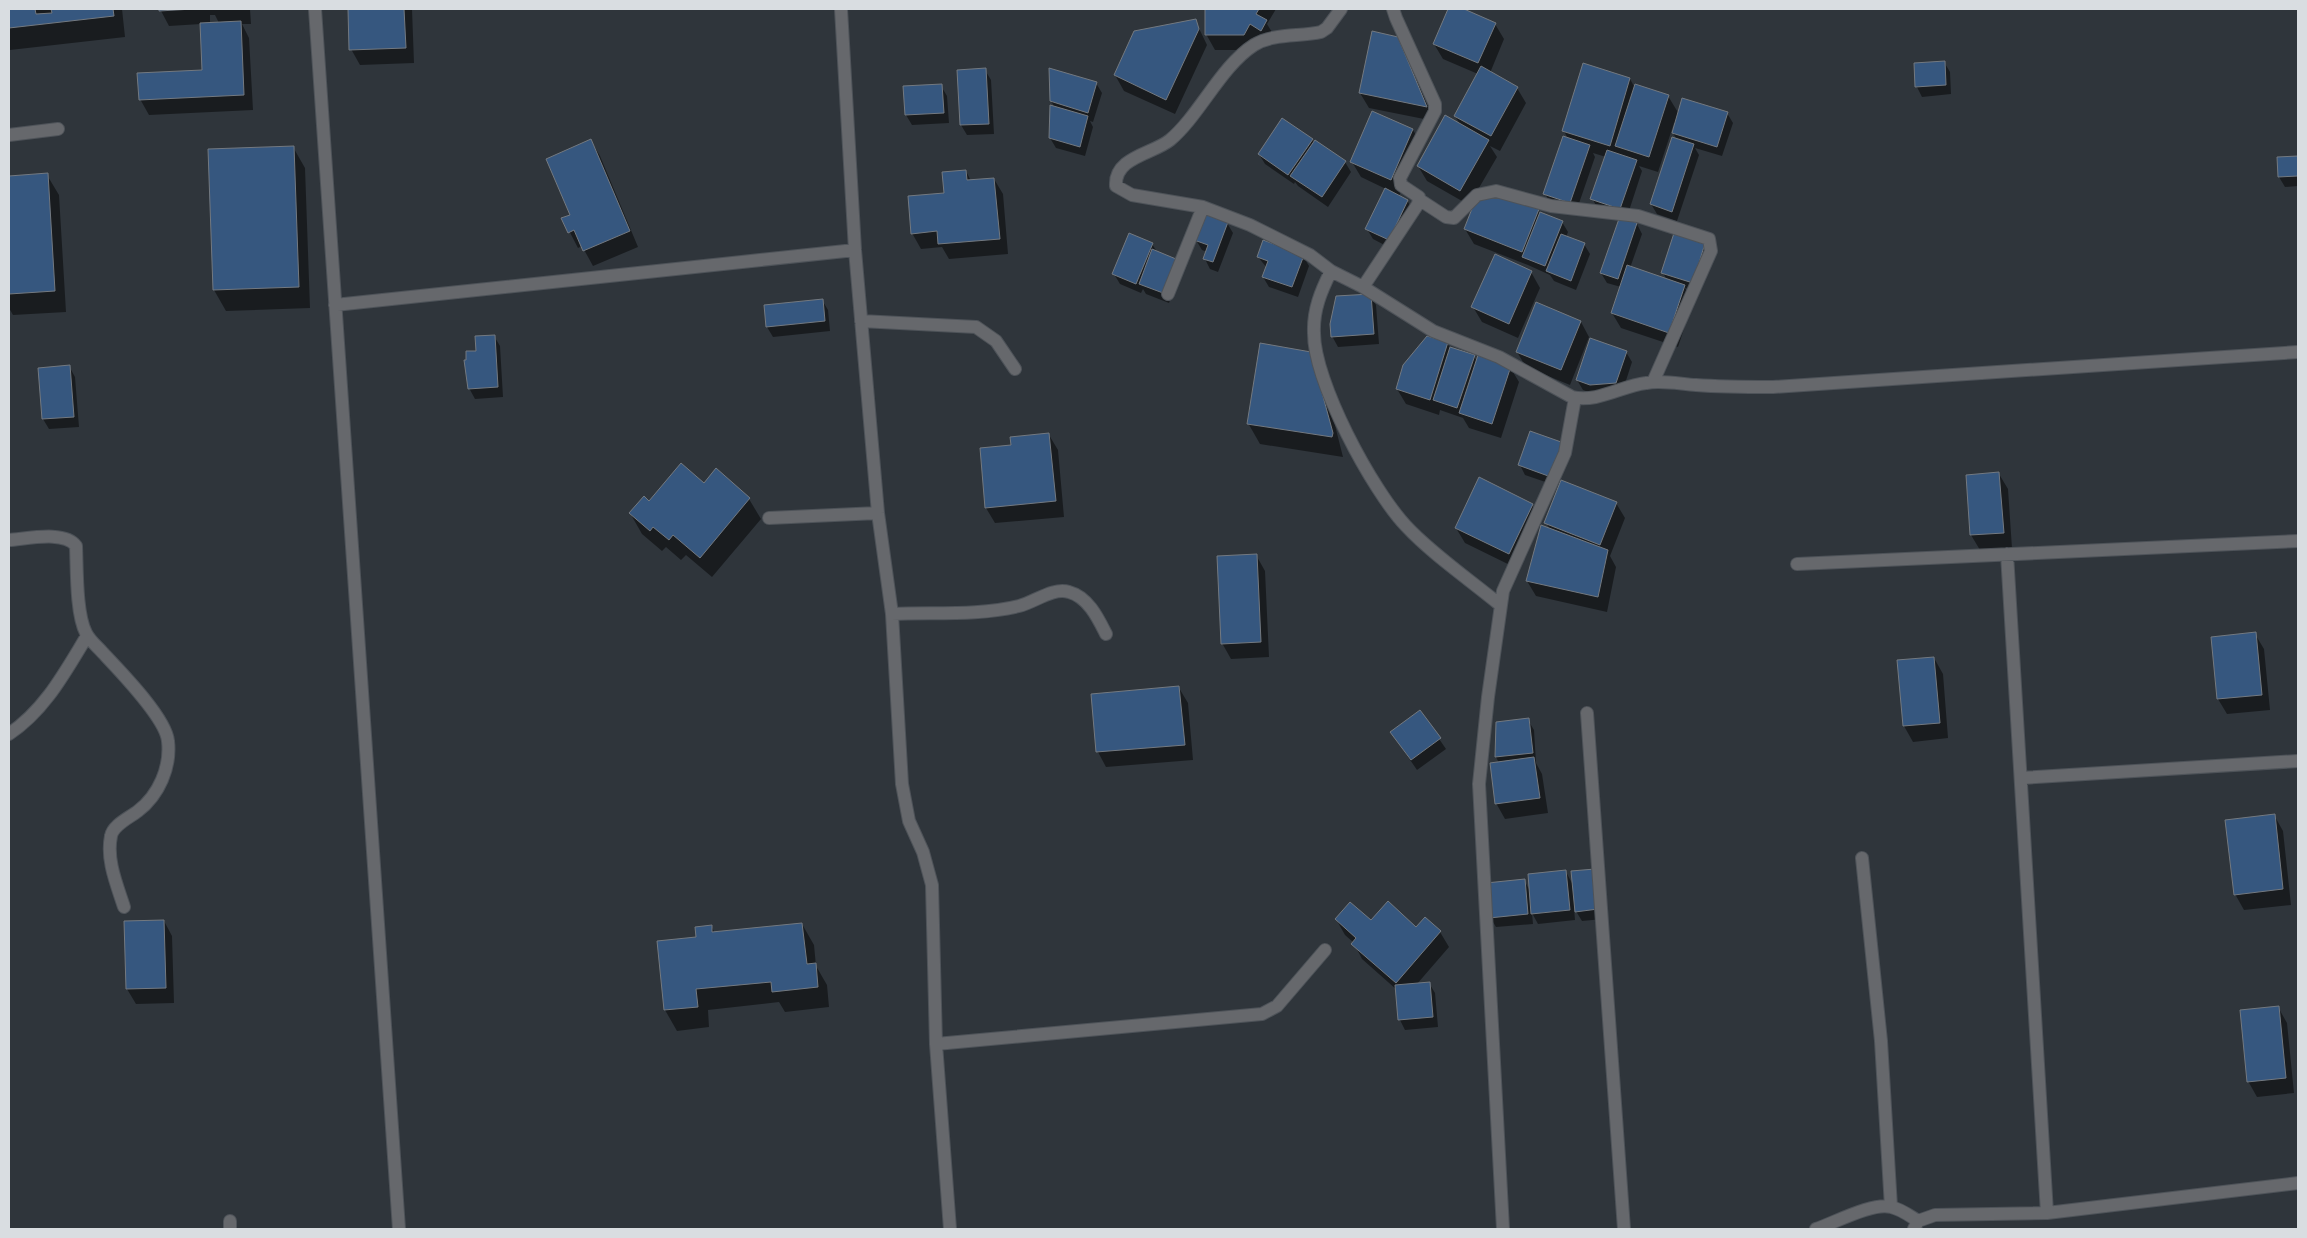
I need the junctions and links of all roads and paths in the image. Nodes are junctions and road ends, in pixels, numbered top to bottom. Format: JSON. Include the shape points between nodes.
{"nodes":[{"id":1,"x":315,"y":9,"type":"edge"},
{"id":2,"x":841,"y":9,"type":"edge"},
{"id":3,"x":1341,"y":9,"type":"edge"},
{"id":4,"x":1393,"y":9,"type":"edge"},
{"id":5,"x":58,"y":129,"type":"dead end"},
{"id":6,"x":9,"y":135,"type":"edge"},
{"id":7,"x":1420,"y":200,"type":"junction"},
{"id":8,"x":1203,"y":208,"type":"junction"},
{"id":9,"x":855,"y":250,"type":"junction"},
{"id":10,"x":1332,"y":271,"type":"junction"},
{"id":11,"x":1363,"y":287,"type":"junction"},
{"id":12,"x":1168,"y":294,"type":"dead end"},
{"id":13,"x":335,"y":305,"type":"junction"},
{"id":14,"x":861,"y":321,"type":"junction"},
{"id":15,"x":2298,"y":352,"type":"edge"},
{"id":16,"x":1015,"y":369,"type":"dead end"},
{"id":17,"x":1653,"y":382,"type":"junction"},
{"id":18,"x":1575,"y":398,"type":"junction"},
{"id":19,"x":878,"y":513,"type":"junction"},
{"id":20,"x":769,"y":518,"type":"dead end"},
{"id":21,"x":9,"y":540,"type":"edge"},
{"id":22,"x":2298,"y":541,"type":"edge"},
{"id":23,"x":2008,"y":554,"type":"junction"},
{"id":24,"x":1797,"y":564,"type":"dead end"},
{"id":25,"x":1499,"y":604,"type":"junction"},
{"id":26,"x":892,"y":614,"type":"junction"},
{"id":27,"x":1106,"y":634,"type":"dead end"},
{"id":28,"x":88,"y":636,"type":"junction"},
{"id":29,"x":1587,"y":713,"type":"dead end"},
{"id":30,"x":9,"y":734,"type":"edge"},
{"id":31,"x":2298,"y":762,"type":"edge"},
{"id":32,"x":2021,"y":778,"type":"junction"},
{"id":33,"x":1862,"y":858,"type":"dead end"},
{"id":34,"x":124,"y":907,"type":"dead end"},
{"id":35,"x":1325,"y":950,"type":"dead end"},
{"id":36,"x":936,"y":1044,"type":"junction"},
{"id":37,"x":2298,"y":1183,"type":"edge"},
{"id":38,"x":1891,"y":1207,"type":"junction"},
{"id":39,"x":2048,"y":1213,"type":"junction"},
{"id":40,"x":1916,"y":1225,"type":"edge"},
{"id":41,"x":399,"y":1229,"type":"edge"},
{"id":42,"x":950,"y":1229,"type":"edge"},
{"id":43,"x":1503,"y":1229,"type":"edge"},
{"id":44,"x":1624,"y":1229,"type":"edge"},
{"id":45,"x":1816,"y":1229,"type":"edge"}],
"edges":[{"from":1,"to":13,"type":"street"},
{"from":2,"to":9,"type":"street"},
{"from":3,"to":8,"type":"street","via":[[1321,32],[1274,38],[1254,45],[1207,94],[1175,136],[1130,161],[1116,179],[1116,186],[1132,195]]},
{"from":4,"to":7,"type":"street","via":[[1435,107],[1400,178],[1401,186]]},
{"from":5,"to":6,"type":"street"},
{"from":7,"to":11,"type":"street"},
{"from":7,"to":17,"type":"street","via":[[1446,217],[1454,218],[1477,195],[1496,191],[1551,206],[1638,216],[1709,238],[1711,251]]},
{"from":8,"to":10,"type":"street","via":[[1250,225],[1302,251]]},
{"from":8,"to":12,"type":"street"},
{"from":9,"to":13,"type":"street"},
{"from":9,"to":14,"type":"street"},
{"from":10,"to":11,"type":"street"},
{"from":10,"to":25,"type":"street","via":[[1321,292],[1315,314],[1315,349],[1349,439],[1390,508],[1407,528]]},
{"from":11,"to":18,"type":"street","via":[[1433,331],[1499,357]]},
{"from":13,"to":41,"type":"street"},
{"from":14,"to":16,"type":"street","via":[[976,327],[996,341]]},
{"from":14,"to":19,"type":"street"},
{"from":15,"to":17,"type":"street","via":[[1782,387]]},
{"from":17,"to":18,"type":"street","via":[[1606,395]]},
{"from":18,"to":25,"type":"street","via":[[1565,453]]},
{"from":19,"to":20,"type":"street"},
{"from":19,"to":26,"type":"street"},
{"from":21,"to":28,"type":"street","via":[[58,537],[72,541],[76,546],[81,619]]},
{"from":22,"to":23,"type":"street"},
{"from":23,"to":24,"type":"street"},
{"from":23,"to":32,"type":"street"},
{"from":25,"to":43,"type":"street","via":[[1479,784]]},
{"from":26,"to":27,"type":"street","via":[[997,610],[1064,591],[1071,592],[1091,608]]},
{"from":26,"to":36,"type":"street","via":[[905,806],[932,885]]},
{"from":28,"to":30,"type":"street","via":[[37,711]]},
{"from":28,"to":34,"type":"street","via":[[153,710],[165,728],[168,740],[165,775],[160,785],[145,805],[118,826],[111,836],[111,864]]},
{"from":29,"to":44,"type":"street"},
{"from":31,"to":32,"type":"street"},
{"from":32,"to":39,"type":"street"},
{"from":33,"to":38,"type":"street","via":[[1881,1042]]},
{"from":35,"to":36,"type":"street","via":[[1277,1006],[1262,1014]]},
{"from":36,"to":42,"type":"street"},
{"from":37,"to":39,"type":"street"},
{"from":38,"to":40,"type":"street"},
{"from":38,"to":45,"type":"street","via":[[1870,1209]]},
{"from":39,"to":40,"type":"street","via":[[1935,1215]]}]}
